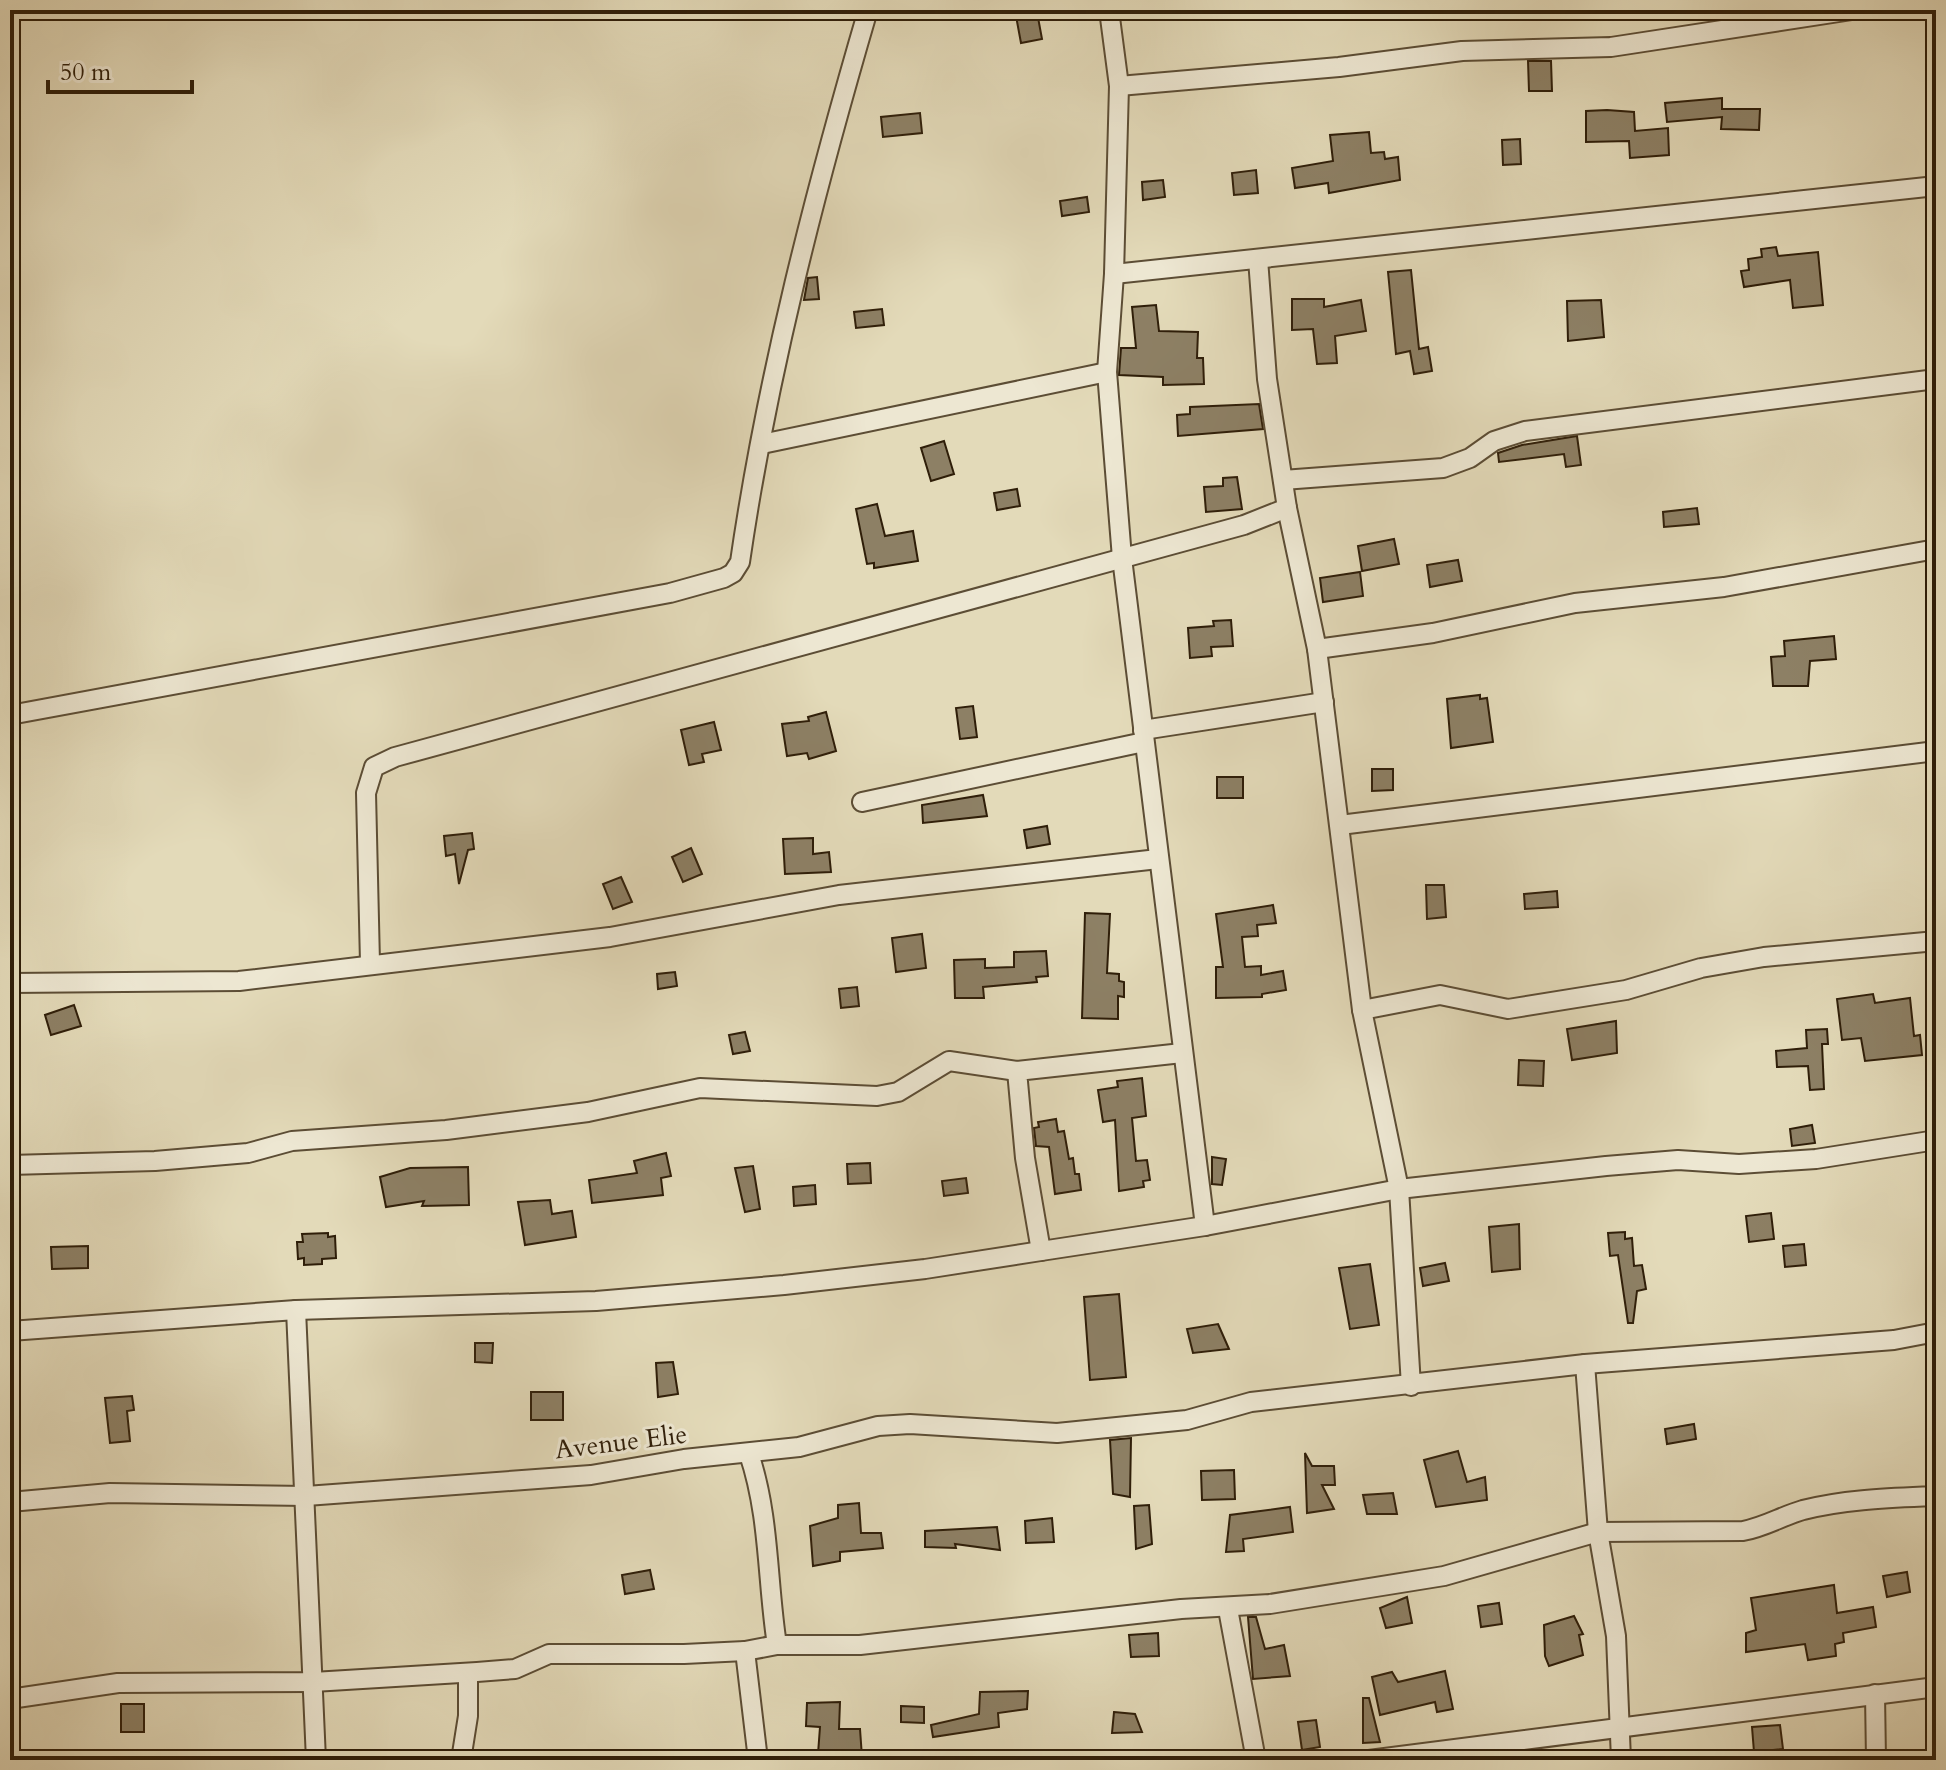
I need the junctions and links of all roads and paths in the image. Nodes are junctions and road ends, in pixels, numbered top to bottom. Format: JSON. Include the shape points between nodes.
{"nodes":[{"id":1,"x":868,"y":10,"type":"edge"},
{"id":2,"x":1109,"y":10,"type":"edge"},
{"id":3,"x":1852,"y":10,"type":"edge"},
{"id":4,"x":1786,"y":15,"type":"edge"},
{"id":5,"x":1119,"y":86,"type":"junction"},
{"id":6,"x":1936,"y":186,"type":"edge"},
{"id":7,"x":1258,"y":259,"type":"junction"},
{"id":8,"x":1114,"y":274,"type":"junction"},
{"id":9,"x":1107,"y":372,"type":"junction"},
{"id":10,"x":1936,"y":379,"type":"edge"},
{"id":11,"x":762,"y":444,"type":"junction"},
{"id":12,"x":1283,"y":480,"type":"junction"},
{"id":13,"x":1287,"y":508,"type":"junction"},
{"id":14,"x":1936,"y":549,"type":"edge"},
{"id":15,"x":1122,"y":558,"type":"junction"},
{"id":16,"x":1317,"y":649,"type":"junction"},
{"id":17,"x":1324,"y":702,"type":"junction"},
{"id":18,"x":10,"y":715,"type":"edge"},
{"id":19,"x":1144,"y":736,"type":"junction"},
{"id":20,"x":1936,"y":751,"type":"edge"},
{"id":21,"x":862,"y":802,"type":"dead end"},
{"id":22,"x":1340,"y":825,"type":"junction"},
{"id":23,"x":1158,"y":859,"type":"junction"},
{"id":24,"x":1936,"y":941,"type":"edge"},
{"id":25,"x":370,"y":963,"type":"junction"},
{"id":26,"x":10,"y":983,"type":"edge"},
{"id":27,"x":1362,"y":1010,"type":"junction"},
{"id":28,"x":1182,"y":1053,"type":"junction"},
{"id":29,"x":1017,"y":1071,"type":"junction"},
{"id":30,"x":1936,"y":1140,"type":"edge"},
{"id":31,"x":10,"y":1165,"type":"edge"},
{"id":32,"x":1399,"y":1189,"type":"junction"},
{"id":33,"x":1205,"y":1226,"type":"junction"},
{"id":34,"x":1041,"y":1251,"type":"junction"},
{"id":35,"x":296,"y":1310,"type":"junction"},
{"id":36,"x":10,"y":1331,"type":"edge"},
{"id":37,"x":1936,"y":1332,"type":"edge"},
{"id":38,"x":1585,"y":1364,"type":"junction"},
{"id":39,"x":1411,"y":1386,"type":"junction"},
{"id":40,"x":749,"y":1454,"type":"junction"},
{"id":41,"x":306,"y":1496,"type":"junction"},
{"id":42,"x":1936,"y":1496,"type":"edge"},
{"id":43,"x":10,"y":1502,"type":"edge"},
{"id":44,"x":1598,"y":1532,"type":"junction"},
{"id":45,"x":1228,"y":1609,"type":"junction"},
{"id":46,"x":777,"y":1645,"type":"junction"},
{"id":47,"x":745,"y":1651,"type":"junction"},
{"id":48,"x":468,"y":1673,"type":"junction"},
{"id":49,"x":313,"y":1682,"type":"junction"},
{"id":50,"x":1936,"y":1687,"type":"edge"},
{"id":51,"x":1875,"y":1694,"type":"junction"},
{"id":52,"x":10,"y":1699,"type":"edge"},
{"id":53,"x":1622,"y":1728,"type":"junction"},
{"id":54,"x":316,"y":1760,"type":"edge"},
{"id":55,"x":461,"y":1760,"type":"edge"},
{"id":56,"x":758,"y":1760,"type":"edge"},
{"id":57,"x":1256,"y":1760,"type":"edge"},
{"id":58,"x":1369,"y":1760,"type":"edge"},
{"id":59,"x":1621,"y":1760,"type":"edge"},
{"id":60,"x":1876,"y":1760,"type":"edge"}],
"edges":[{"from":1,"to":11,"type":"street","via":[[792,296]]},
{"from":2,"to":5,"type":"street"},
{"from":3,"to":4,"type":"street"},
{"from":4,"to":5,"type":"street","via":[[1611,47],[1462,51]]},
{"from":5,"to":8,"type":"street"},
{"from":6,"to":7,"type":"street"},
{"from":7,"to":8,"type":"street"},
{"from":7,"to":12,"type":"street","via":[[1267,379]]},
{"from":8,"to":9,"type":"street"},
{"from":9,"to":11,"type":"street"},
{"from":9,"to":15,"type":"street"},
{"from":10,"to":12,"type":"street","via":[[1525,431],[1443,468]]},
{"from":11,"to":18,"type":"street","via":[[740,562],[724,578],[670,593]]},
{"from":12,"to":13,"type":"street"},
{"from":13,"to":15,"type":"street"},
{"from":13,"to":16,"type":"street"},
{"from":14,"to":16,"type":"street","via":[[1724,587],[1575,603],[1433,633]]},
{"from":15,"to":19,"type":"street"},
{"from":15,"to":25,"type":"street","via":[[374,767],[366,793]]},
{"from":16,"to":17,"type":"street"},
{"from":17,"to":19,"type":"street"},
{"from":17,"to":22,"type":"street"},
{"from":19,"to":21,"type":"street"},
{"from":19,"to":23,"type":"street"},
{"from":20,"to":22,"type":"street"},
{"from":22,"to":27,"type":"street"},
{"from":23,"to":25,"type":"street","via":[[839,895],[610,937]]},
{"from":23,"to":28,"type":"street"},
{"from":24,"to":27,"type":"street","via":[[1764,957],[1626,990],[1508,1009],[1440,995]]},
{"from":25,"to":26,"type":"street","via":[[239,981]]},
{"from":27,"to":32,"type":"street"},
{"from":28,"to":29,"type":"street"},
{"from":28,"to":33,"type":"street"},
{"from":29,"to":31,"type":"street","via":[[949,1061],[898,1092],[877,1096],[700,1088],[588,1112],[446,1130],[292,1141],[248,1153]]},
{"from":29,"to":34,"type":"street"},
{"from":30,"to":32,"type":"street","via":[[1816,1159],[1649,1162]]},
{"from":32,"to":33,"type":"street"},
{"from":32,"to":39,"type":"street"},
{"from":33,"to":34,"type":"street"},
{"from":34,"to":35,"type":"street","via":[[784,1285],[596,1301]]},
{"from":35,"to":36,"type":"street"},
{"from":35,"to":41,"type":"street"},
{"from":37,"to":38,"type":"street","name":"Avenue Elie","via":[[1894,1340]]},
{"from":38,"to":39,"type":"street","name":"Avenue Elie"},
{"from":38,"to":44,"type":"street"},
{"from":39,"to":40,"type":"street","name":"Avenue Elie","via":[[1251,1402],[1187,1420],[1057,1433],[878,1426]]},
{"from":40,"to":41,"type":"street","name":"Avenue Elie","via":[[591,1475]]},
{"from":40,"to":46,"type":"street","via":[[769,1551]]},
{"from":41,"to":43,"type":"street","name":"Avenue Elie","via":[[110,1493]]},
{"from":41,"to":49,"type":"street"},
{"from":42,"to":44,"type":"street","via":[[1801,1511],[1743,1531]]},
{"from":44,"to":45,"type":"street","via":[[1444,1576]]},
{"from":44,"to":53,"type":"street","via":[[1616,1636]]},
{"from":45,"to":46,"type":"street","via":[[1181,1609],[860,1645]]},
{"from":45,"to":57,"type":"street"},
{"from":46,"to":47,"type":"street"},
{"from":47,"to":48,"type":"street","via":[[549,1654],[515,1669]]},
{"from":47,"to":56,"type":"street"},
{"from":48,"to":49,"type":"street"},
{"from":48,"to":55,"type":"street"},
{"from":49,"to":52,"type":"street","via":[[118,1683]]},
{"from":49,"to":54,"type":"street"},
{"from":50,"to":51,"type":"street"},
{"from":51,"to":53,"type":"street"},
{"from":51,"to":60,"type":"street"},
{"from":53,"to":58,"type":"street"},
{"from":53,"to":59,"type":"street"}]}
